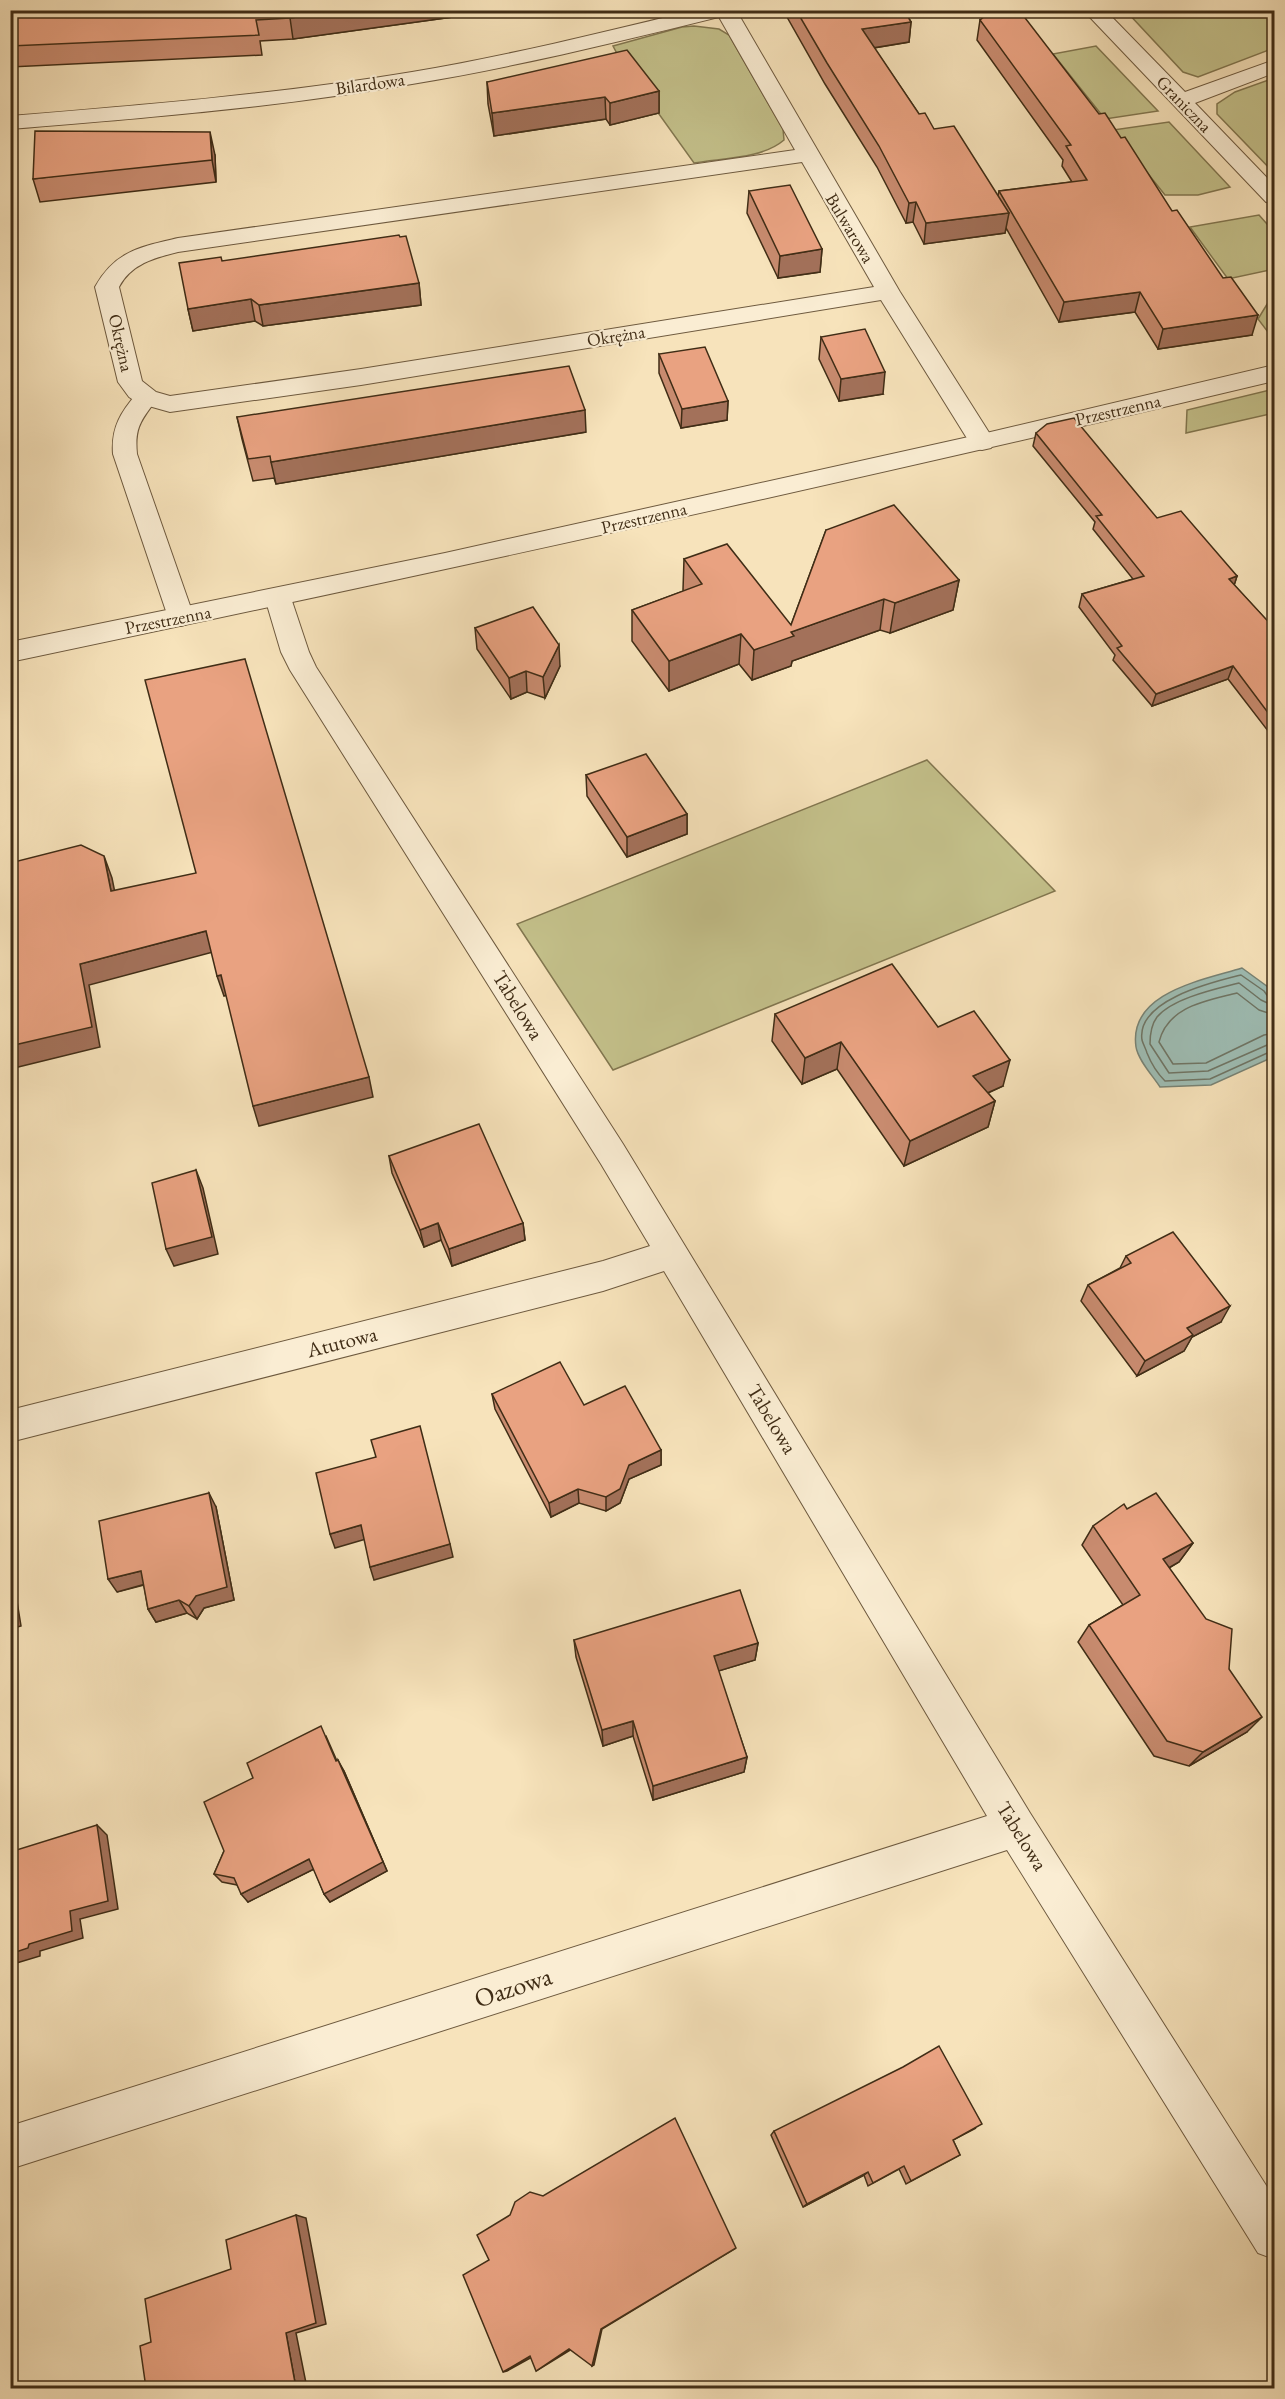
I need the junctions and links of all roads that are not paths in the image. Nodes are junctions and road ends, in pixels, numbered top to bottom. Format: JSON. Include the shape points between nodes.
{"nodes":[{"id":1,"x":724,"y":10,"type":"edge"},
{"id":2,"x":1093,"y":10,"type":"edge"},
{"id":3,"x":1275,"y":66,"type":"edge"},
{"id":4,"x":1179,"y":99,"type":"junction"},
{"id":5,"x":10,"y":123,"type":"edge"},
{"id":6,"x":807,"y":156,"type":"junction"},
{"id":7,"x":1275,"y":197,"type":"edge"},
{"id":8,"x":888,"y":292,"type":"junction"},
{"id":9,"x":1275,"y":373,"type":"edge"},
{"id":10,"x":146,"y":397,"type":"junction"},
{"id":11,"x":982,"y":442,"type":"junction"},
{"id":12,"x":278,"y":598,"type":"junction"},
{"id":13,"x":181,"y":617,"type":"junction"},
{"id":14,"x":10,"y":652,"type":"edge"},
{"id":15,"x":672,"y":1254,"type":"junction"},
{"id":16,"x":10,"y":1426,"type":"edge"},
{"id":17,"x":1016,"y":1827,"type":"junction"},
{"id":18,"x":10,"y":2148,"type":"edge"},
{"id":19,"x":1275,"y":2237,"type":"edge"}],
"edges":[{"from":1,"to":5,"type":"street","name":"Bilardowa","via":[[580,45],[411,78]]},
{"from":1,"to":6,"type":"street","name":"Bulwarowa"},
{"from":2,"to":4,"type":"street","name":"Graniczna"},
{"from":3,"to":4,"type":"street"},
{"from":4,"to":7,"type":"street","name":"Graniczna"},
{"from":6,"to":8,"type":"street","name":"Bulwarowa"},
{"from":6,"to":10,"type":"street","name":"Okrężna","via":[[149,252],[113,273],[107,287],[130,382]]},
{"from":8,"to":10,"type":"street","name":"Okrężna","via":[[210,399],[170,404]]},
{"from":8,"to":11,"type":"street","name":"Bulwarowa"},
{"from":9,"to":11,"type":"street","name":"Przestrzenna"},
{"from":10,"to":13,"type":"lane","via":[[129,418],[122,435],[124,453]]},
{"from":11,"to":12,"type":"street","name":"Przestrzenna"},
{"from":12,"to":13,"type":"street","name":"Przestrzenna"},
{"from":12,"to":15,"type":"street","name":"Tabelowa","via":[[304,669]]},
{"from":13,"to":14,"type":"street","name":"Przestrzenna"},
{"from":15,"to":16,"type":"street","name":"Atutowa","via":[[603,1276]]},
{"from":15,"to":17,"type":"street","name":"Tabelowa"},
{"from":17,"to":18,"type":"street","name":"Oazowa"},
{"from":17,"to":19,"type":"street","name":"Tabelowa"}]}
